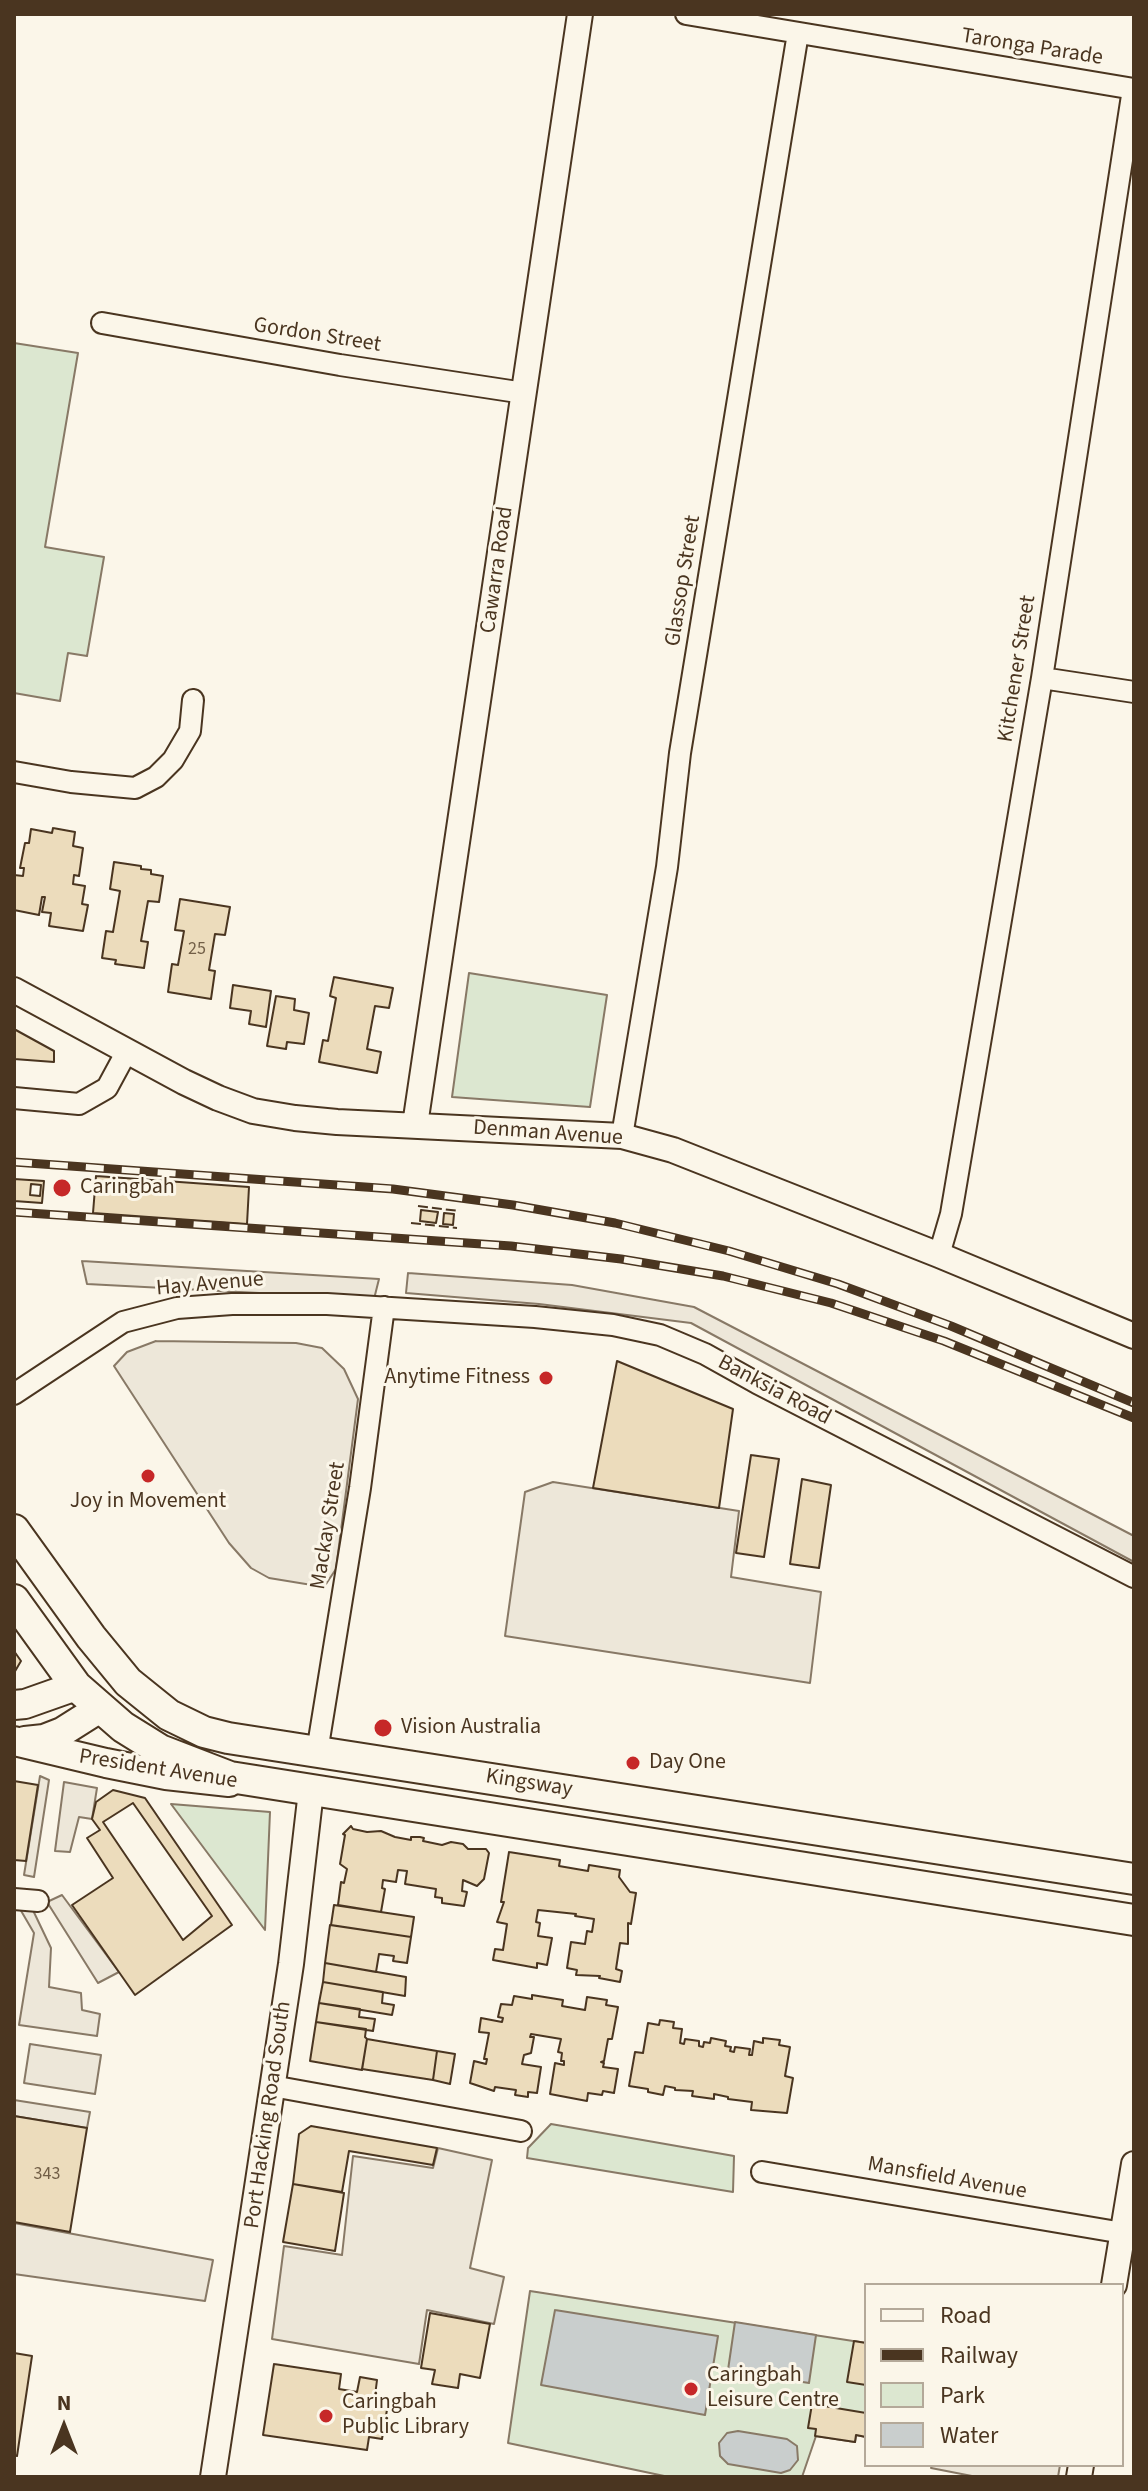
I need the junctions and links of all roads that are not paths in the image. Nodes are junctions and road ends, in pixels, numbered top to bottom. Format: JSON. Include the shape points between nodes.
{"nodes":[{"id":1,"x":580,"y":14,"type":"edge"},
{"id":2,"x":686,"y":14,"type":"edge"},
{"id":3,"x":798,"y":33,"type":"junction"},
{"id":4,"x":1134,"y":89,"type":"edge"},
{"id":5,"x":102,"y":323,"type":"dead end"},
{"id":6,"x":524,"y":393,"type":"junction"},
{"id":7,"x":1042,"y":678,"type":"junction"},
{"id":8,"x":1134,"y":692,"type":"edge"},
{"id":9,"x":193,"y":700,"type":"dead end"},
{"id":10,"x":14,"y":772,"type":"edge"},
{"id":11,"x":14,"y":990,"type":"edge"},
{"id":12,"x":127,"y":1051,"type":"junction"},
{"id":13,"x":14,"y":1098,"type":"edge"},
{"id":14,"x":415,"y":1125,"type":"junction"},
{"id":15,"x":622,"y":1136,"type":"junction"},
{"id":16,"x":939,"y":1255,"type":"junction"},
{"id":17,"x":384,"y":1307,"type":"junction"},
{"id":18,"x":1134,"y":1336,"type":"edge"},
{"id":19,"x":14,"y":1394,"type":"edge"},
{"id":20,"x":14,"y":1530,"type":"edge"},
{"id":21,"x":1134,"y":1577,"type":"edge"},
{"id":22,"x":14,"y":1600,"type":"edge"},
{"id":23,"x":128,"y":1682,"type":"junction"},
{"id":24,"x":76,"y":1686,"type":"junction"},
{"id":25,"x":14,"y":1705,"type":"edge"},
{"id":26,"x":100,"y":1708,"type":"junction"},
{"id":27,"x":16,"y":1741,"type":"edge"},
{"id":28,"x":317,"y":1752,"type":"junction"},
{"id":29,"x":304,"y":1790,"type":"junction"},
{"id":30,"x":1134,"y":1879,"type":"edge"},
{"id":31,"x":14,"y":1899,"type":"edge"},
{"id":32,"x":38,"y":1901,"type":"dead end"},
{"id":33,"x":1134,"y":1920,"type":"edge"},
{"id":34,"x":272,"y":2086,"type":"junction"},
{"id":35,"x":521,"y":2131,"type":"dead end"},
{"id":36,"x":1134,"y":2164,"type":"edge"},
{"id":37,"x":762,"y":2172,"type":"dead end"},
{"id":38,"x":1123,"y":2233,"type":"junction"},
{"id":39,"x":1114,"y":2283,"type":"edge"},
{"id":40,"x":213,"y":2477,"type":"edge"}],
"edges":[{"from":1,"to":6,"type":"street","name":"Cawarra Road"},
{"from":2,"to":3,"type":"street","name":"Taronga Parade"},
{"from":3,"to":4,"type":"street","name":"Taronga Parade"},
{"from":3,"to":15,"type":"street","name":"Glassop Street"},
{"from":4,"to":7,"type":"street","name":"Kitchener Street"},
{"from":5,"to":6,"type":"street","name":"Gordon Street"},
{"from":6,"to":14,"type":"street","name":"Cawarra Road"},
{"from":7,"to":8,"type":"street"},
{"from":7,"to":16,"type":"street","name":"Kitchener Street","via":[[951,1214]]},
{"from":9,"to":10,"type":"street","via":[[190,731],[173,760],[135,788]]},
{"from":11,"to":12,"type":"street"},
{"from":12,"to":13,"type":"street","via":[[107,1088],[89,1100],[79,1104]]},
{"from":12,"to":14,"type":"street","name":"Denman Avenue","via":[[253,1111]]},
{"from":14,"to":15,"type":"street","name":"Denman Avenue"},
{"from":15,"to":16,"type":"street","name":"Denman Avenue","via":[[673,1150]]},
{"from":16,"to":18,"type":"street","name":"Denman Avenue"},
{"from":17,"to":19,"type":"street","name":"Hay Avenue","via":[[232,1304],[150,1313],[123,1322]]},
{"from":17,"to":21,"type":"street","name":"Banksia Road","via":[[606,1324],[660,1335]]},
{"from":17,"to":28,"type":"street","name":"Mackay Street"},
{"from":20,"to":23,"type":"main road","name":"Kingsway"},
{"from":22,"to":24,"type":"main road","name":"Kingsway"},
{"from":23,"to":24,"type":"main road"},
{"from":23,"to":26,"type":"main road","name":"President Avenue"},
{"from":23,"to":28,"type":"main road","name":"Kingsway","via":[[169,1715],[204,1732]]},
{"from":24,"to":25,"type":"main road"},
{"from":24,"to":26,"type":"main road","name":"Kingsway"},
{"from":26,"to":27,"type":"main road","name":"President Avenue","via":[[53,1736]]},
{"from":26,"to":29,"type":"main road","name":"Kingsway","via":[[140,1739],[187,1762],[230,1777]]},
{"from":27,"to":29,"type":"main road","name":"President Avenue","via":[[166,1775]]},
{"from":28,"to":29,"type":"main road","name":"Port Hacking Road South"},
{"from":28,"to":30,"type":"main road","name":"Kingsway"},
{"from":29,"to":33,"type":"main road","name":"Kingsway"},
{"from":29,"to":34,"type":"street","name":"Port Hacking Road South","via":[[291,1964]]},
{"from":31,"to":32,"type":"street"},
{"from":34,"to":35,"type":"street"},
{"from":34,"to":40,"type":"street","name":"Port Hacking Road South"},
{"from":36,"to":38,"type":"street"},
{"from":37,"to":38,"type":"street","name":"Mansfield Avenue"},
{"from":38,"to":39,"type":"street"}]}
